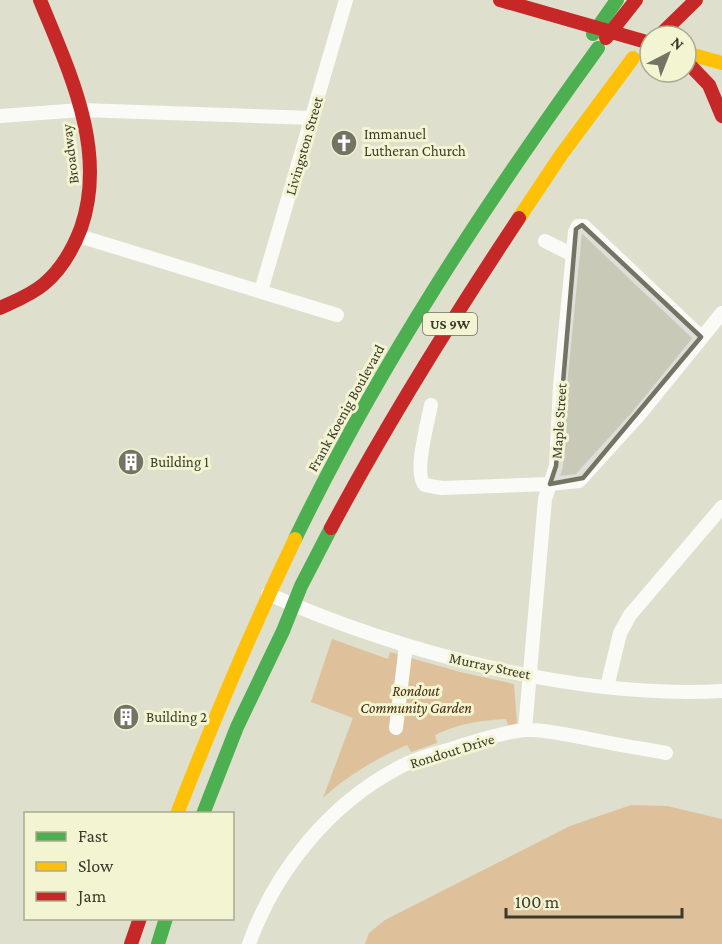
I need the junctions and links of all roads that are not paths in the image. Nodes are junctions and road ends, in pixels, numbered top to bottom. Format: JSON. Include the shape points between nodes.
{"nodes":[{"id":1,"x":40,"y":0,"type":"edge"},
{"id":2,"x":346,"y":0,"type":"edge"},
{"id":3,"x":500,"y":0,"type":"edge"},
{"id":4,"x":617,"y":0,"type":"edge"},
{"id":5,"x":636,"y":0,"type":"edge"},
{"id":6,"x":679,"y":0,"type":"edge"},
{"id":7,"x":696,"y":0,"type":"edge"},
{"id":8,"x":661,"y":24,"type":"edge"},
{"id":9,"x":671,"y":24,"type":"edge"},
{"id":10,"x":595,"y":41,"type":"junction"},
{"id":11,"x":638,"y":45,"type":"edge"},
{"id":12,"x":638,"y":54,"type":"edge"},
{"id":13,"x":698,"y":56,"type":"edge"},
{"id":14,"x":722,"y":63,"type":"edge"},
{"id":15,"x":698,"y":71,"type":"edge"},
{"id":16,"x":81,"y":110,"type":"junction"},
{"id":17,"x":0,"y":116,"type":"edge"},
{"id":18,"x":722,"y":116,"type":"edge"},
{"id":19,"x":312,"y":118,"type":"junction"},
{"id":20,"x":79,"y":236,"type":"junction"},
{"id":21,"x":545,"y":241,"type":"dead end"},
{"id":22,"x":573,"y":255,"type":"junction"},
{"id":23,"x":261,"y":291,"type":"junction"},
{"id":24,"x":0,"y":308,"type":"edge"},
{"id":25,"x":722,"y":313,"type":"edge"},
{"id":26,"x":337,"y":315,"type":"dead end"},
{"id":27,"x":701,"y":337,"type":"junction"},
{"id":28,"x":431,"y":405,"type":"dead end"},
{"id":29,"x":550,"y":484,"type":"junction"},
{"id":30,"x":722,"y":507,"type":"edge"},
{"id":31,"x":268,"y":594,"type":"junction"},
{"id":32,"x":294,"y":606,"type":"junction"},
{"id":33,"x":406,"y":645,"type":"junction"},
{"id":34,"x":530,"y":675,"type":"junction"},
{"id":35,"x":607,"y":687,"type":"junction"},
{"id":36,"x":722,"y":692,"type":"edge"},
{"id":37,"x":396,"y":728,"type":"dead end"},
{"id":38,"x":525,"y":730,"type":"junction"},
{"id":39,"x":666,"y":753,"type":"dead end"},
{"id":40,"x":177,"y":812,"type":"edge"},
{"id":41,"x":203,"y":812,"type":"edge"},
{"id":42,"x":139,"y":920,"type":"edge"},
{"id":43,"x":165,"y":920,"type":"edge"},
{"id":44,"x":131,"y":944,"type":"edge"},
{"id":45,"x":158,"y":944,"type":"edge"},
{"id":46,"x":249,"y":944,"type":"edge"}],
"edges":[{"from":1,"to":16,"type":"main road","name":"Broadway"},
{"from":2,"to":19,"type":"street","name":"Livingston Street"},
{"from":3,"to":11,"type":"main road"},
{"from":4,"to":10,"type":"main road"},
{"from":5,"to":10,"type":"main road","name":"Frank Koenig Boulevard","number":"US 9W"},
{"from":6,"to":8,"type":"main road"},
{"from":7,"to":9,"type":"main road"},
{"from":10,"to":31,"type":"main road","name":"Frank Koenig Boulevard","number":"US 9W","via":[[389,362]]},
{"from":12,"to":32,"type":"main road","number":"US 9W","via":[[537,190],[422,369],[354,485]]},
{"from":13,"to":14,"type":"main road"},
{"from":15,"to":18,"type":"main road","via":[[716,93]]},
{"from":16,"to":17,"type":"street"},
{"from":16,"to":19,"type":"street"},
{"from":16,"to":20,"type":"main road","name":"Broadway","via":[[92,182]]},
{"from":19,"to":23,"type":"street","name":"Livingston Street"},
{"from":20,"to":23,"type":"street"},
{"from":20,"to":24,"type":"main road","name":"Broadway","via":[[45,284]]},
{"from":21,"to":22,"type":"street"},
{"from":22,"to":27,"type":"street","name":"Maple Street","via":[[578,226],[584,226]]},
{"from":22,"to":29,"type":"street","name":"Maple Street","via":[[556,466]]},
{"from":23,"to":26,"type":"street"},
{"from":25,"to":27,"type":"street"},
{"from":27,"to":29,"type":"street","via":[[584,478]]},
{"from":28,"to":29,"type":"street","via":[[420,466],[422,483],[442,488]]},
{"from":29,"to":34,"type":"street","name":"Maple Street","via":[[544,499]]},
{"from":30,"to":35,"type":"street","via":[[630,615],[620,633]]},
{"from":31,"to":32,"type":"street","name":"Murray Street"},
{"from":31,"to":40,"type":"main road","name":"Frank Koenig Boulevard","number":"US 9W"},
{"from":32,"to":33,"type":"street","name":"Murray Street"},
{"from":32,"to":41,"type":"main road","number":"US 9W","via":[[237,727]]},
{"from":33,"to":34,"type":"street","name":"Murray Street"},
{"from":33,"to":37,"type":"street"},
{"from":34,"to":35,"type":"street","name":"Murray Street"},
{"from":34,"to":38,"type":"street"},
{"from":35,"to":36,"type":"street","name":"Murray Street"},
{"from":38,"to":39,"type":"street","name":"Rondout Drive"},
{"from":38,"to":46,"type":"street","name":"Rondout Drive","via":[[415,760],[359,793],[325,822],[297,856],[256,923]]},
{"from":42,"to":44,"type":"main road"},
{"from":43,"to":45,"type":"main road"}]}
